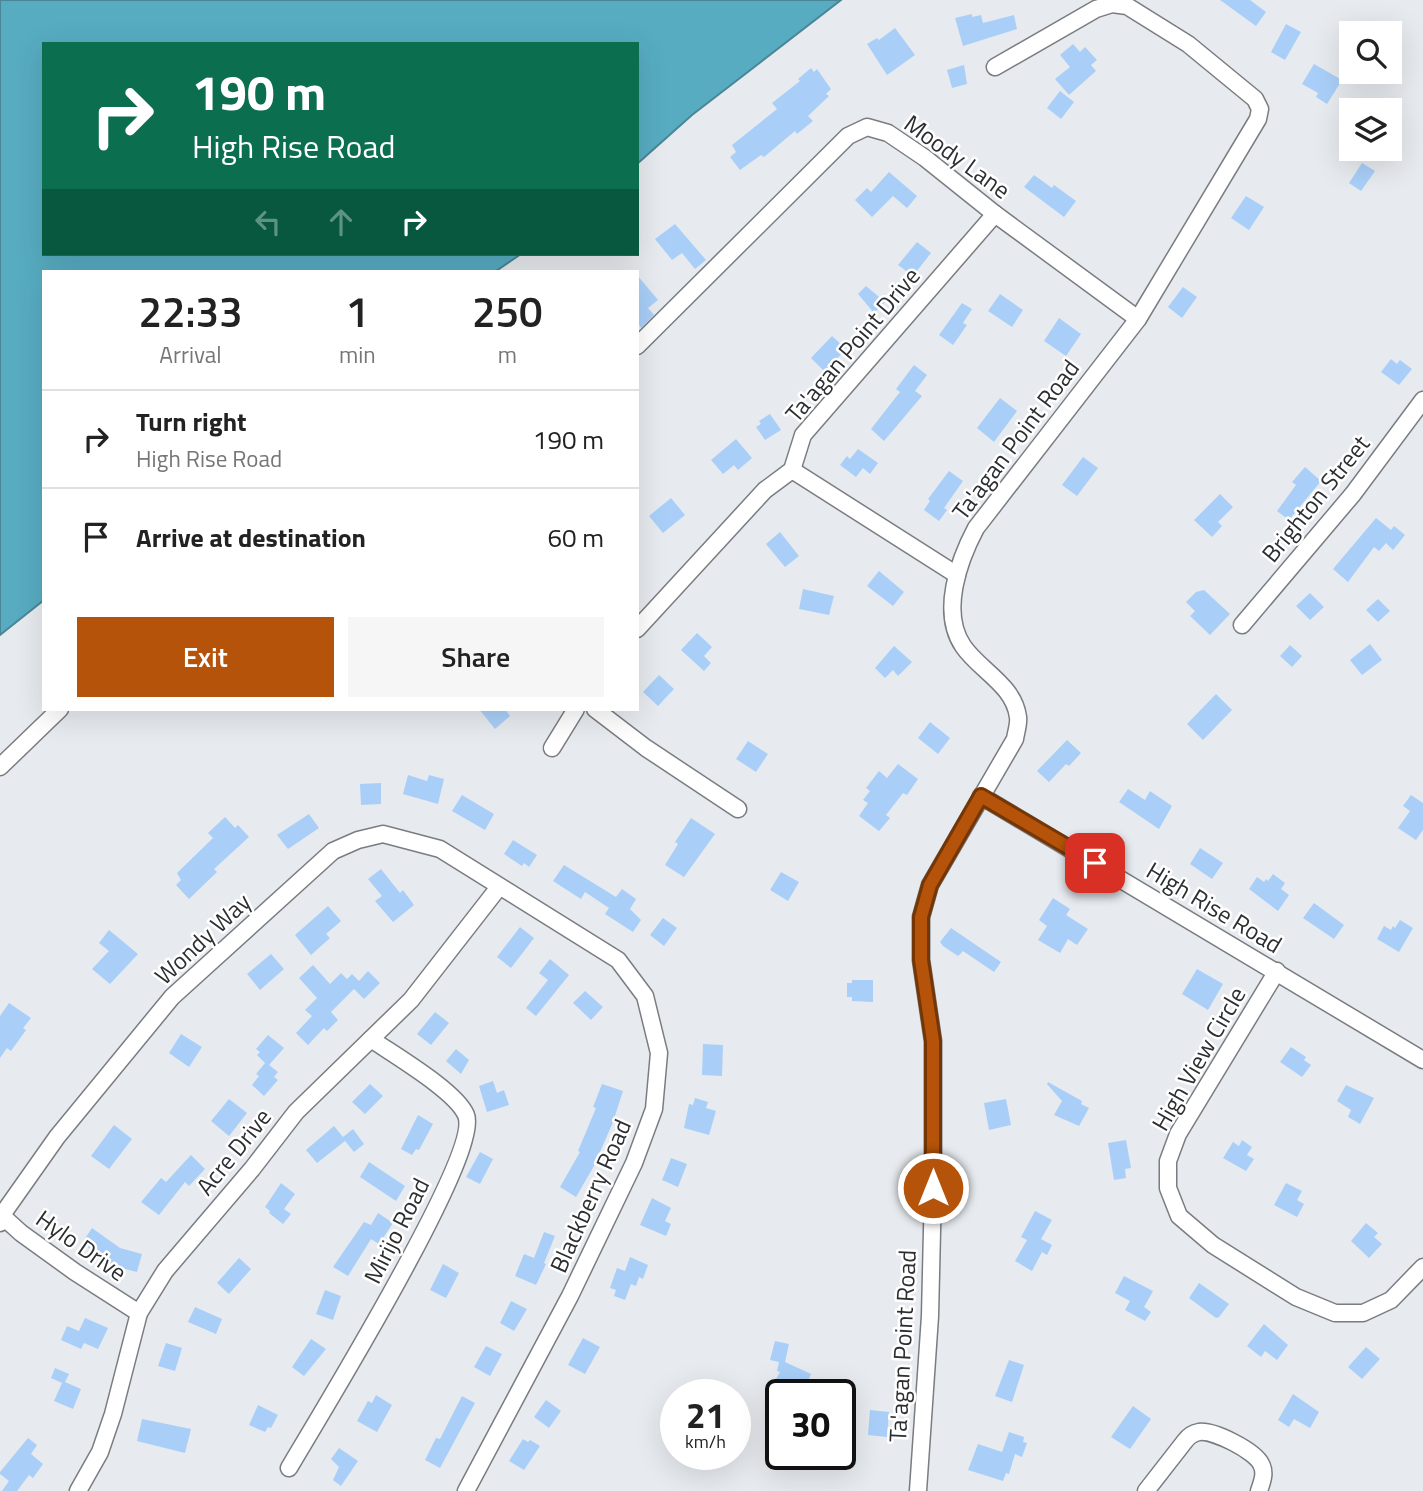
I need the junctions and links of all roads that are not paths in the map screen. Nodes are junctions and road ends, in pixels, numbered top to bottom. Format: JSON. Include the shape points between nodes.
{"nodes":[{"id":1,"x":995,"y":67,"type":"dead end"},
{"id":2,"x":995,"y":214,"type":"junction"},
{"id":3,"x":1138,"y":319,"type":"junction"},
{"id":4,"x":639,"y":344,"type":"edge"},
{"id":5,"x":1423,"y":400,"type":"edge"},
{"id":6,"x":792,"y":470,"type":"junction"},
{"id":7,"x":957,"y":575,"type":"junction"},
{"id":8,"x":1242,"y":625,"type":"dead end"},
{"id":9,"x":639,"y":627,"type":"edge"},
{"id":10,"x":58,"y":711,"type":"edge"},
{"id":11,"x":575,"y":711,"type":"edge"},
{"id":12,"x":599,"y":711,"type":"edge"},
{"id":13,"x":552,"y":748,"type":"dead end"},
{"id":14,"x":0,"y":766,"type":"edge"},
{"id":15,"x":981,"y":796,"type":"junction"},
{"id":16,"x":738,"y":809,"type":"dead end"},
{"id":17,"x":499,"y":887,"type":"junction"},
{"id":18,"x":1277,"y":971,"type":"junction"},
{"id":19,"x":371,"y":1039,"type":"junction"},
{"id":20,"x":1423,"y":1060,"type":"edge"},
{"id":21,"x":1,"y":1217,"type":"edge"},
{"id":22,"x":1423,"y":1266,"type":"edge"},
{"id":23,"x":139,"y":1313,"type":"junction"},
{"id":24,"x":289,"y":1468,"type":"dead end"},
{"id":25,"x":78,"y":1491,"type":"edge"},
{"id":26,"x":466,"y":1491,"type":"edge"},
{"id":27,"x":918,"y":1491,"type":"edge"},
{"id":28,"x":1146,"y":1491,"type":"edge"},
{"id":29,"x":1259,"y":1491,"type":"edge"}],
"edges":[{"from":1,"to":3,"type":"street","name":"Ta'agan Point Road","via":[[1112,4],[1127,6],[1188,44],[1255,99],[1258,119]]},
{"from":2,"to":3,"type":"street","name":"Moody Lane"},
{"from":2,"to":4,"type":"street","name":"Moody Lane","via":[[925,158],[888,133],[867,127],[848,135]]},
{"from":2,"to":6,"type":"street","name":"Ta'agan Point Drive","via":[[803,435]]},
{"from":3,"to":7,"type":"street","name":"Ta'agan Point Road","via":[[976,528]]},
{"from":5,"to":8,"type":"street","name":"Brighton Street","via":[[1353,494]]},
{"from":6,"to":7,"type":"street"},
{"from":6,"to":9,"type":"street","via":[[765,490]]},
{"from":7,"to":15,"type":"street","name":"Ta'agan Point Road","via":[[952,611],[956,633],[1000,682],[1018,718],[1014,739]]},
{"from":10,"to":14,"type":"street"},
{"from":11,"to":13,"type":"street"},
{"from":12,"to":16,"type":"street"},
{"from":15,"to":18,"type":"street","name":"High Rise Road"},
{"from":15,"to":27,"type":"street","name":"Ta'agan Point Road","via":[[930,885],[921,917],[921,960],[933,1041],[933,1188]]},
{"from":17,"to":19,"type":"street","name":"Acre Drive","via":[[411,1000]]},
{"from":17,"to":21,"type":"street","name":"Wondy Way","via":[[440,849],[383,834],[333,851],[172,997],[57,1137]]},
{"from":17,"to":26,"type":"street","name":"Blackberry Road","via":[[618,960],[645,996],[659,1053],[654,1109],[634,1163],[570,1296]]},
{"from":18,"to":20,"type":"street","name":"High Rise Road"},
{"from":18,"to":22,"type":"street","name":"High View Circle","via":[[1178,1134],[1168,1161],[1168,1188],[1179,1216],[1213,1245],[1296,1297],[1335,1313],[1363,1313],[1391,1300]]},
{"from":19,"to":23,"type":"street","name":"Acre Drive","via":[[296,1112],[165,1271]]},
{"from":19,"to":24,"type":"street","name":"Mirijo Road","via":[[456,1099],[467,1116],[466,1137],[386,1305]]},
{"from":21,"to":23,"type":"street","name":"Hylo Drive"},
{"from":23,"to":25,"type":"street","name":"Acre Drive","via":[[105,1439]]},
{"from":28,"to":29,"type":"street","via":[[1185,1441],[1202,1432],[1234,1443],[1256,1458],[1264,1475]]}]}
